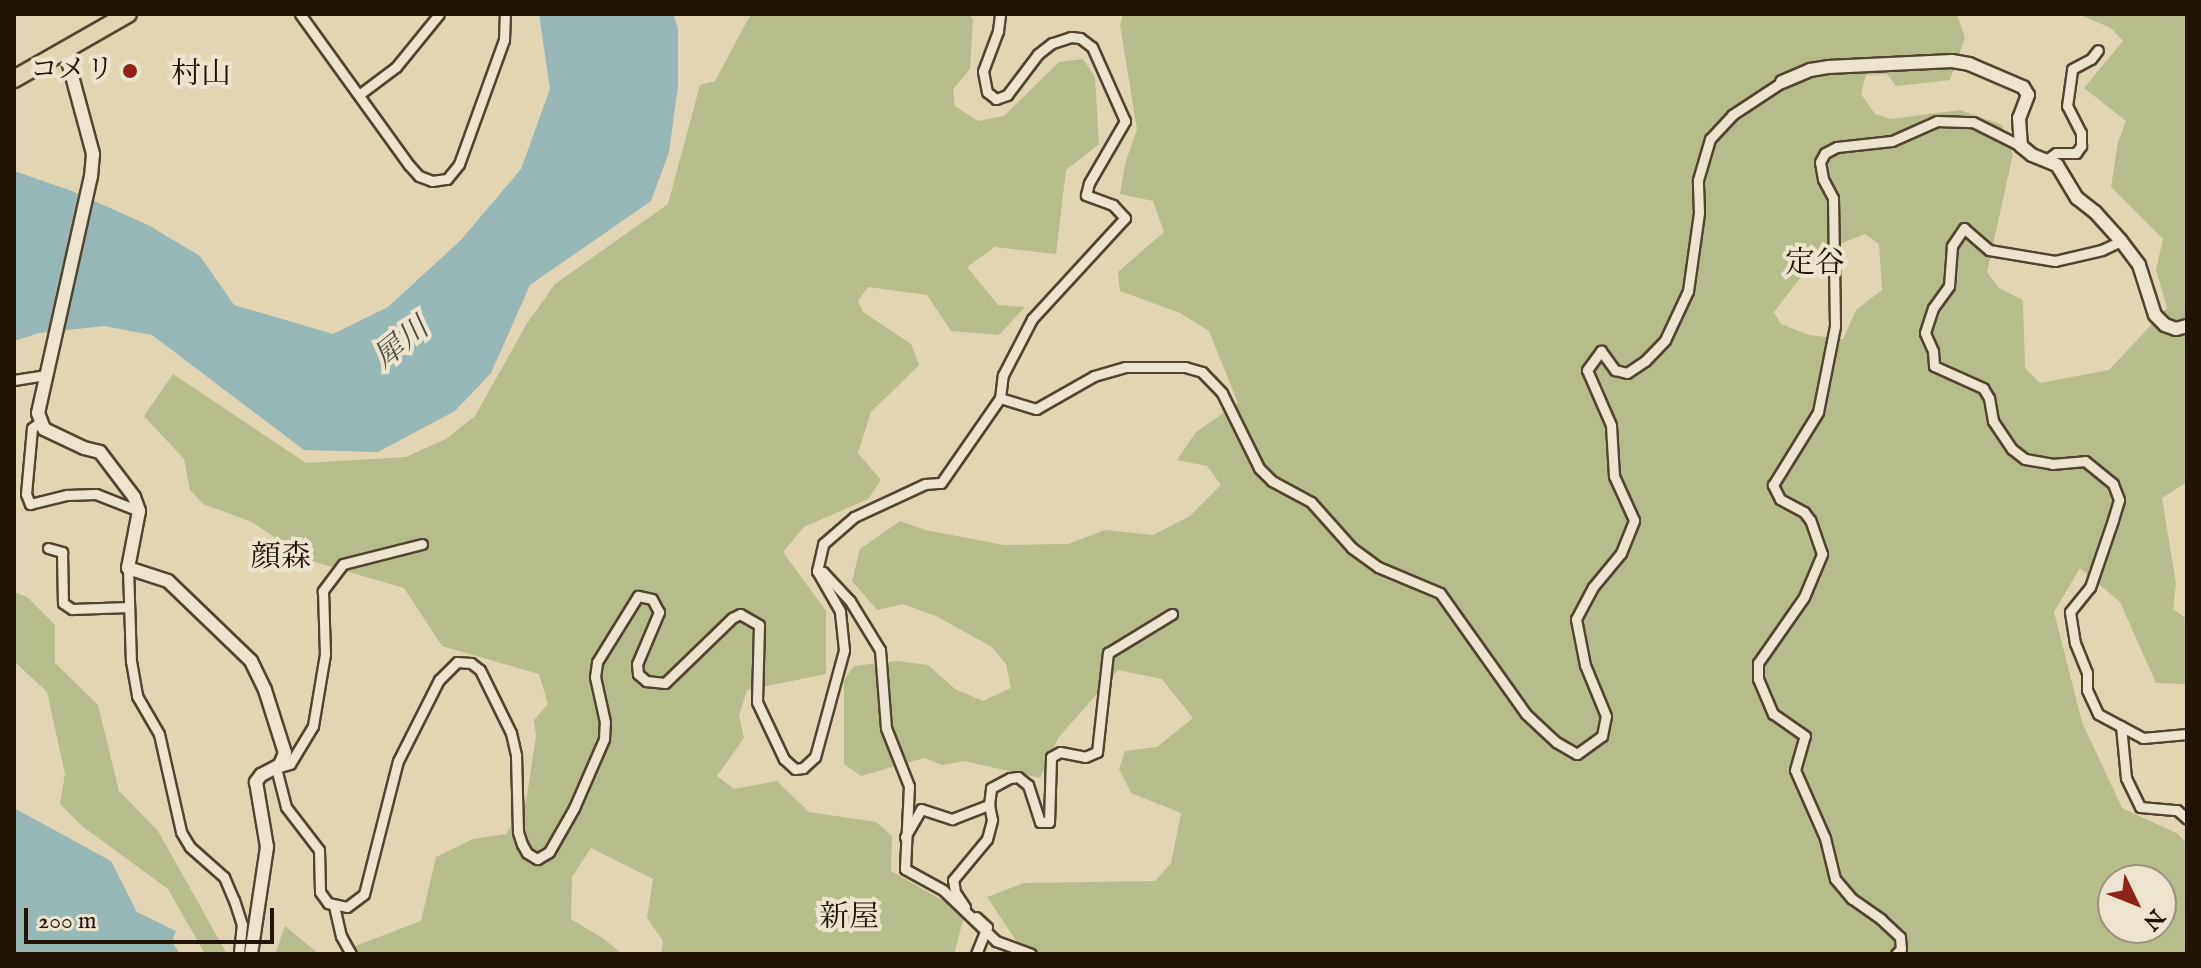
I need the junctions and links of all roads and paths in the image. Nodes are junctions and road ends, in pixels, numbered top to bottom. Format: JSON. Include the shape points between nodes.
{"nodes":[{"id":1,"x":128,"y":14,"type":"edge"},
{"id":2,"x":300,"y":14,"type":"edge"},
{"id":3,"x":439,"y":14,"type":"edge"},
{"id":4,"x":505,"y":14,"type":"edge"},
{"id":5,"x":1000,"y":14,"type":"edge"},
{"id":6,"x":65,"y":50,"type":"junction"},
{"id":7,"x":2098,"y":50,"type":"dead end"},
{"id":8,"x":14,"y":79,"type":"edge"},
{"id":9,"x":1782,"y":82,"type":"joint"},
{"id":10,"x":360,"y":94,"type":"junction"},
{"id":11,"x":2021,"y":146,"type":"junction"},
{"id":12,"x":2046,"y":160,"type":"junction"},
{"id":13,"x":2121,"y":241,"type":"junction"},
{"id":14,"x":2187,"y":326,"type":"edge"},
{"id":15,"x":47,"y":375,"type":"junction"},
{"id":16,"x":14,"y":380,"type":"edge"},
{"id":17,"x":1000,"y":398,"type":"junction"},
{"id":18,"x":41,"y":421,"type":"junction"},
{"id":19,"x":139,"y":511,"type":"junction"},
{"id":20,"x":422,"y":544,"type":"dead end"},
{"id":21,"x":48,"y":548,"type":"dead end"},
{"id":22,"x":128,"y":568,"type":"junction"},
{"id":23,"x":817,"y":571,"type":"junction"},
{"id":24,"x":129,"y":607,"type":"junction"},
{"id":25,"x":1172,"y":614,"type":"dead end"},
{"id":26,"x":2121,"y":726,"type":"junction"},
{"id":27,"x":2187,"y":734,"type":"edge"},
{"id":28,"x":276,"y":768,"type":"junction"},
{"id":29,"x":989,"y":805,"type":"junction"},
{"id":30,"x":2182,"y":808,"type":"edge"},
{"id":31,"x":2187,"y":819,"type":"edge"},
{"id":32,"x":905,"y":837,"type":"junction"},
{"id":33,"x":334,"y":906,"type":"junction"},
{"id":34,"x":985,"y":933,"type":"junction"},
{"id":35,"x":239,"y":954,"type":"edge"},
{"id":36,"x":251,"y":954,"type":"edge"},
{"id":37,"x":351,"y":954,"type":"edge"},
{"id":38,"x":976,"y":954,"type":"edge"},
{"id":39,"x":1031,"y":954,"type":"edge"},
{"id":40,"x":1896,"y":954,"type":"edge"}],
"edges":[{"from":1,"to":6,"type":"highway"},
{"from":2,"to":10,"type":"street"},
{"from":3,"to":10,"type":"street","via":[[396,67]]},
{"from":4,"to":10,"type":"street","via":[[496,66],[459,164],[447,179],[419,176]]},
{"from":5,"to":17,"type":"street","via":[[983,71],[991,97],[1007,95],[1052,43],[1080,38],[1096,54],[1125,121],[1086,189],[1089,198],[1123,213],[1123,224],[1038,310],[1003,375]]},
{"from":6,"to":8,"type":"highway"},
{"from":6,"to":15,"type":"street","via":[[93,154]]},
{"from":7,"to":12,"type":"street","via":[[2072,69],[2067,106],[2081,133],[2081,146],[2076,153],[2056,153]]},
{"from":9,"to":11,"type":"street","via":[[1828,67],[1969,64],[2023,87],[2028,95],[2019,118]]},
{"from":9,"to":17,"type":"street","via":[[1732,115],[1710,139],[1698,180],[1688,291],[1665,340],[1627,373],[1615,370],[1601,351],[1587,370],[1611,425],[1614,476],[1634,520],[1621,553],[1576,619],[1585,665],[1606,716],[1602,736],[1577,754],[1526,714],[1440,593],[1378,567],[1352,548],[1311,502],[1265,474],[1246,449],[1222,393],[1202,372],[1167,366],[1116,368],[1036,409]]},
{"from":11,"to":12,"type":"street"},
{"from":11,"to":40,"type":"street","via":[[1973,122],[1937,121],[1892,141],[1837,147],[1820,162],[1833,198],[1835,326],[1818,412],[1773,485],[1780,499],[1810,520],[1822,554],[1804,597],[1758,663],[1758,679],[1773,714],[1805,736],[1795,770],[1825,838],[1835,879],[1900,937]]},
{"from":12,"to":13,"type":"street","via":[[2057,165],[2077,198]]},
{"from":13,"to":14,"type":"street","via":[[2139,265],[2155,315],[2176,329]]},
{"from":13,"to":26,"type":"street","via":[[2055,261],[1989,250],[1964,228],[1952,246],[1949,286],[1933,308],[1925,333],[1934,366],[1983,388],[1993,421],[2012,449],[2025,459],[2052,464],[2085,461],[2113,484],[2119,500],[2113,520],[2090,587],[2070,612],[2087,690],[2098,714]]},
{"from":15,"to":16,"type":"street"},
{"from":15,"to":18,"type":"street","via":[[38,413]]},
{"from":17,"to":23,"type":"street","via":[[941,483],[925,484],[841,524],[823,544]]},
{"from":18,"to":19,"type":"street","via":[[44,429],[65,441],[100,452],[122,477]]},
{"from":18,"to":19,"type":"street","via":[[32,428],[26,494],[30,504],[96,494]]},
{"from":19,"to":22,"type":"street"},
{"from":20,"to":28,"type":"street","via":[[343,564],[323,591],[325,654],[313,726],[290,764]]},
{"from":21,"to":24,"type":"street","via":[[62,552],[63,603],[72,609]]},
{"from":22,"to":24,"type":"street"},
{"from":22,"to":28,"type":"street","via":[[168,581],[251,661],[283,741],[283,761]]},
{"from":23,"to":32,"type":"street","via":[[850,601],[880,650],[886,728],[909,786]]},
{"from":23,"to":33,"type":"street","via":[[840,611],[845,635],[815,757],[803,768],[795,769],[784,759],[757,702],[759,625],[740,614],[665,683],[646,681],[637,664],[659,612],[652,599],[638,596],[597,662],[604,739],[549,852],[537,859],[522,844],[511,733],[480,670],[457,662],[439,680],[398,761],[364,894],[347,907]]},
{"from":24,"to":35,"type":"street","via":[[137,696],[159,734],[176,820],[190,847],[224,877],[242,924]]},
{"from":25,"to":29,"type":"street","via":[[1108,653],[1097,752],[1051,757],[1049,822],[1040,822],[1033,790],[1018,777],[991,788]]},
{"from":26,"to":27,"type":"street","via":[[2143,738]]},
{"from":26,"to":30,"type":"street","via":[[2126,778],[2140,807]]},
{"from":28,"to":33,"type":"street","via":[[286,807],[319,850],[320,892]]},
{"from":28,"to":36,"type":"street","via":[[256,782],[267,847]]},
{"from":29,"to":32,"type":"street","via":[[952,819],[921,809]]},
{"from":29,"to":34,"type":"street","via":[[987,839],[953,880],[961,902],[987,927]]},
{"from":30,"to":31,"type":"street"},
{"from":32,"to":34,"type":"street","via":[[905,869],[943,890]]},
{"from":33,"to":37,"type":"street"},
{"from":34,"to":38,"type":"street"},
{"from":34,"to":39,"type":"street"}]}
